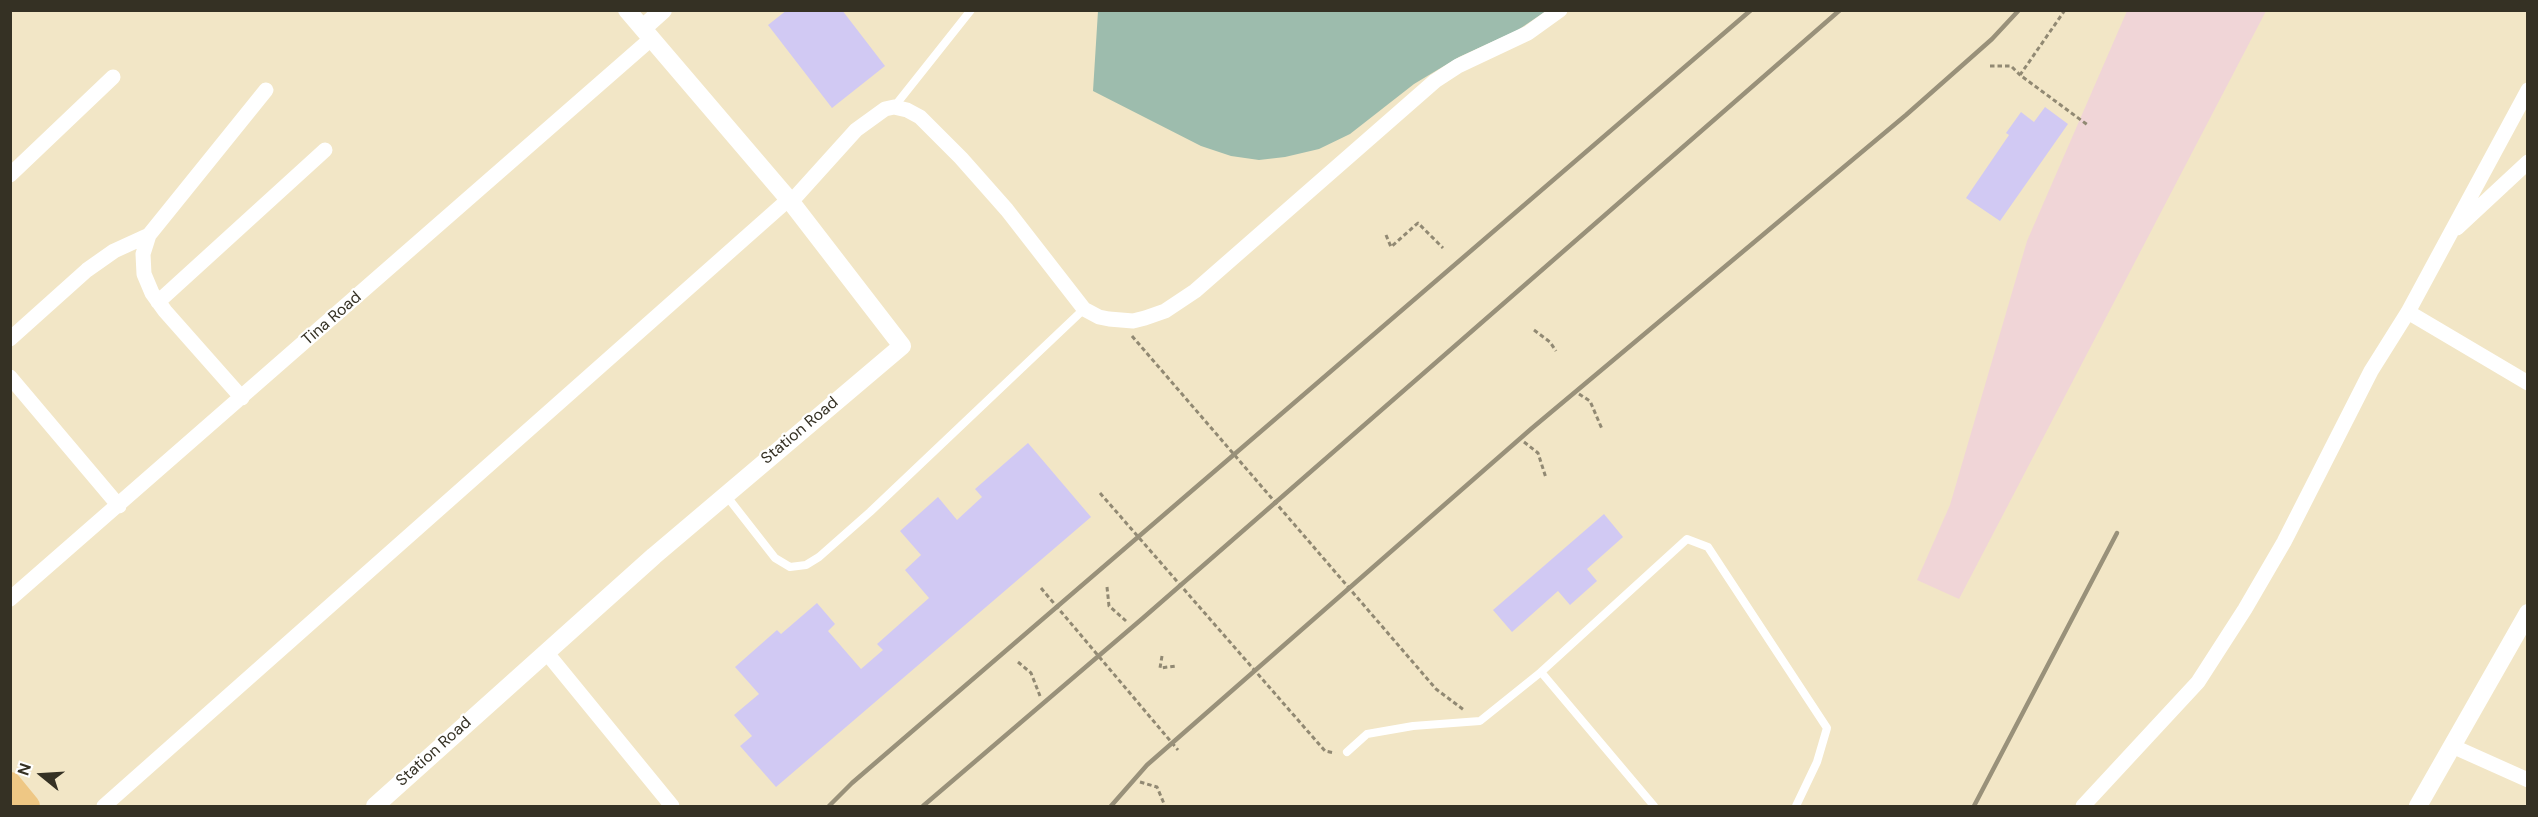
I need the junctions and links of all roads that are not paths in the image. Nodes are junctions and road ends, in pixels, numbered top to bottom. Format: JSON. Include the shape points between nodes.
{"nodes":[{"id":1,"x":627,"y":10,"type":"edge"},
{"id":2,"x":663,"y":10,"type":"edge"},
{"id":3,"x":971,"y":10,"type":"edge"},
{"id":4,"x":1560,"y":10,"type":"edge"},
{"id":5,"x":648,"y":33,"type":"junction"},
{"id":6,"x":113,"y":77,"type":"dead end"},
{"id":7,"x":266,"y":90,"type":"dead end"},
{"id":8,"x":2528,"y":90,"type":"edge"},
{"id":9,"x":894,"y":107,"type":"junction"},
{"id":10,"x":326,"y":150,"type":"dead end"},
{"id":11,"x":2528,"y":162,"type":"edge"},
{"id":12,"x":10,"y":175,"type":"edge"},
{"id":13,"x":790,"y":201,"type":"junction"},
{"id":14,"x":149,"y":235,"type":"junction"},
{"id":15,"x":2448,"y":236,"type":"junction"},
{"id":16,"x":158,"y":302,"type":"junction"},
{"id":17,"x":1084,"y":309,"type":"junction"},
{"id":18,"x":2408,"y":312,"type":"junction"},
{"id":19,"x":10,"y":339,"type":"edge"},
{"id":20,"x":10,"y":377,"type":"edge"},
{"id":21,"x":2528,"y":383,"type":"edge"},
{"id":22,"x":242,"y":398,"type":"junction"},
{"id":23,"x":725,"y":494,"type":"junction"},
{"id":24,"x":119,"y":506,"type":"junction"},
{"id":25,"x":10,"y":599,"type":"edge"},
{"id":26,"x":2527,"y":617,"type":"edge"},
{"id":27,"x":546,"y":652,"type":"junction"},
{"id":28,"x":1541,"y":672,"type":"junction"},
{"id":29,"x":2452,"y":746,"type":"junction"},
{"id":30,"x":1347,"y":752,"type":"dead end"},
{"id":31,"x":2528,"y":780,"type":"edge"},
{"id":32,"x":10,"y":784,"type":"edge"},
{"id":33,"x":28,"y":807,"type":"edge"},
{"id":34,"x":104,"y":807,"type":"edge"},
{"id":35,"x":375,"y":807,"type":"edge"},
{"id":36,"x":672,"y":807,"type":"edge"},
{"id":37,"x":1654,"y":807,"type":"edge"},
{"id":38,"x":1796,"y":807,"type":"edge"},
{"id":39,"x":2083,"y":807,"type":"edge"},
{"id":40,"x":2418,"y":807,"type":"edge"}],
"edges":[{"from":1,"to":5,"type":"street","name":"Station Road"},
{"from":2,"to":5,"type":"street"},
{"from":3,"to":9,"type":"lane"},
{"from":4,"to":17,"type":"street","via":[[1544,24],[1435,81],[1174,306],[1133,321],[1099,317]]},
{"from":5,"to":13,"type":"street","name":"Station Road"},
{"from":5,"to":22,"type":"street","name":"Tina Road"},
{"from":6,"to":12,"type":"street"},
{"from":7,"to":14,"type":"street"},
{"from":8,"to":15,"type":"street"},
{"from":9,"to":13,"type":"street","via":[[856,130]]},
{"from":9,"to":17,"type":"street","via":[[920,117],[961,158]]},
{"from":10,"to":16,"type":"street"},
{"from":11,"to":15,"type":"street"},
{"from":13,"to":23,"type":"street","name":"Station Road","via":[[902,346]]},
{"from":13,"to":34,"type":"street"},
{"from":14,"to":16,"type":"street","via":[[143,254],[144,274]]},
{"from":14,"to":19,"type":"street","via":[[114,251],[87,270]]},
{"from":15,"to":18,"type":"street"},
{"from":16,"to":22,"type":"street"},
{"from":17,"to":23,"type":"lane","via":[[870,512],[806,566],[790,567],[775,558]]},
{"from":18,"to":21,"type":"street"},
{"from":18,"to":39,"type":"street","via":[[2371,371],[2246,609],[2198,682]]},
{"from":20,"to":24,"type":"street"},
{"from":22,"to":24,"type":"street","name":"Tina Road"},
{"from":23,"to":27,"type":"street","name":"Station Road"},
{"from":24,"to":25,"type":"street","name":"Tina Road"},
{"from":26,"to":29,"type":"street"},
{"from":27,"to":35,"type":"street","name":"Station Road"},
{"from":27,"to":36,"type":"street"},
{"from":28,"to":30,"type":"lane","via":[[1480,722],[1413,726],[1367,734]]},
{"from":28,"to":37,"type":"lane"},
{"from":28,"to":38,"type":"lane","via":[[1687,539],[1708,547],[1827,728],[1817,762]]},
{"from":29,"to":31,"type":"street"},
{"from":29,"to":40,"type":"street"},
{"from":32,"to":33,"type":"highway"}]}
